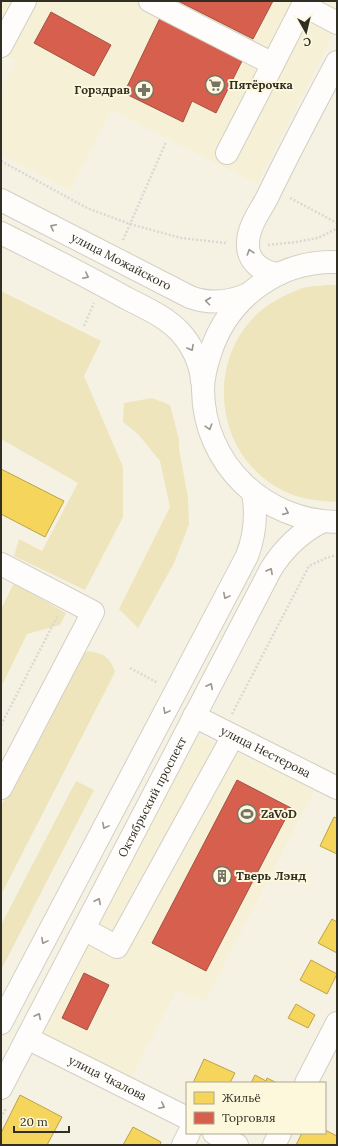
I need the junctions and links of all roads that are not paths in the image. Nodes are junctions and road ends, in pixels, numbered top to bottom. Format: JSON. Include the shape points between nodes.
{"nodes":[{"id":1,"x":25,"y":1,"type":"edge"},
{"id":2,"x":150,"y":1,"type":"edge"},
{"id":3,"x":337,"y":22,"type":"edge"},
{"id":4,"x":1,"y":45,"type":"edge"},
{"id":5,"x":337,"y":62,"type":"edge"},
{"id":6,"x":273,"y":64,"type":"junction"},
{"id":7,"x":227,"y":153,"type":"dead end"},
{"id":8,"x":1,"y":200,"type":"edge"},
{"id":9,"x":1,"y":233,"type":"edge"},
{"id":10,"x":337,"y":262,"type":"edge"},
{"id":11,"x":279,"y":274,"type":"junction"},
{"id":12,"x":246,"y":295,"type":"junction"},
{"id":13,"x":203,"y":389,"type":"junction"},
{"id":14,"x":253,"y":493,"type":"junction"},
{"id":15,"x":329,"y":522,"type":"edge"},
{"id":16,"x":1,"y":564,"type":"edge"},
{"id":17,"x":194,"y":716,"type":"junction"},
{"id":18,"x":224,"y":731,"type":"junction"},
{"id":19,"x":1,"y":788,"type":"edge"},
{"id":20,"x":337,"y":788,"type":"edge"},
{"id":21,"x":84,"y":929,"type":"junction"},
{"id":22,"x":1,"y":1023,"type":"edge"},
{"id":23,"x":337,"y":1023,"type":"edge"},
{"id":24,"x":27,"y":1038,"type":"junction"},
{"id":25,"x":307,"y":1082,"type":"edge"},
{"id":26,"x":1,"y":1088,"type":"edge"},
{"id":27,"x":186,"y":1118,"type":"edge"},
{"id":28,"x":188,"y":1134,"type":"edge"},
{"id":29,"x":216,"y":1134,"type":"edge"},
{"id":30,"x":280,"y":1134,"type":"edge"},
{"id":31,"x":183,"y":1145,"type":"edge"},
{"id":32,"x":236,"y":1145,"type":"edge"},
{"id":33,"x":274,"y":1145,"type":"edge"}],
"edges":[{"from":1,"to":4,"type":"main road"},
{"from":2,"to":6,"type":"main road"},
{"from":3,"to":6,"type":"main road","via":[[303,5]]},
{"from":11,"to":5,"type":"main road","one_way":true,"via":[[268,272],[258,266],[238,242],[250,230]]},
{"from":6,"to":7,"type":"main road"},
{"from":12,"to":8,"type":"main road","name":"улица Можайского","one_way":true,"via":[[222,302],[198,300]]},
{"from":9,"to":13,"type":"main road","one_way":true,"via":[[166,319],[190,345],[200,368]]},
{"from":10,"to":11,"type":"main road","via":[[305,265]]},
{"from":11,"to":12,"type":"main road"},
{"from":12,"to":13,"type":"main road","via":[[229,315],[216,338],[207,363]]},
{"from":13,"to":14,"type":"main road","one_way":true,"via":[[206,415],[214,441],[230,469]]},
{"from":14,"to":15,"type":"main road","one_way":true,"via":[[291,514]]},
{"from":14,"to":22,"type":"main road","one_way":true,"via":[[254,536],[247,556]]},
{"from":17,"to":15,"type":"main road","name":"Октябрьский проспект","one_way":true,"via":[[275,562],[284,550],[308,529]]},
{"from":16,"to":19,"type":"main road","via":[[93,612]]},
{"from":17,"to":18,"type":"main road","name":"улица Нестерова"},
{"from":21,"to":17,"type":"main road","name":"Октябрьский проспект","one_way":true},
{"from":18,"to":20,"type":"main road","name":"улица Нестерова"},
{"from":18,"to":21,"type":"main road","via":[[117,947]]},
{"from":24,"to":21,"type":"main road","name":"Октябрьский проспект","one_way":true},
{"from":23,"to":25,"type":"main road"},
{"from":24,"to":26,"type":"main road","name":"Октябрьский проспект"},
{"from":24,"to":27,"type":"main road","name":"улица Чкалова","one_way":true},
{"from":28,"to":31,"type":"main road"},
{"from":29,"to":32,"type":"main road"},
{"from":30,"to":33,"type":"main road"}]}
